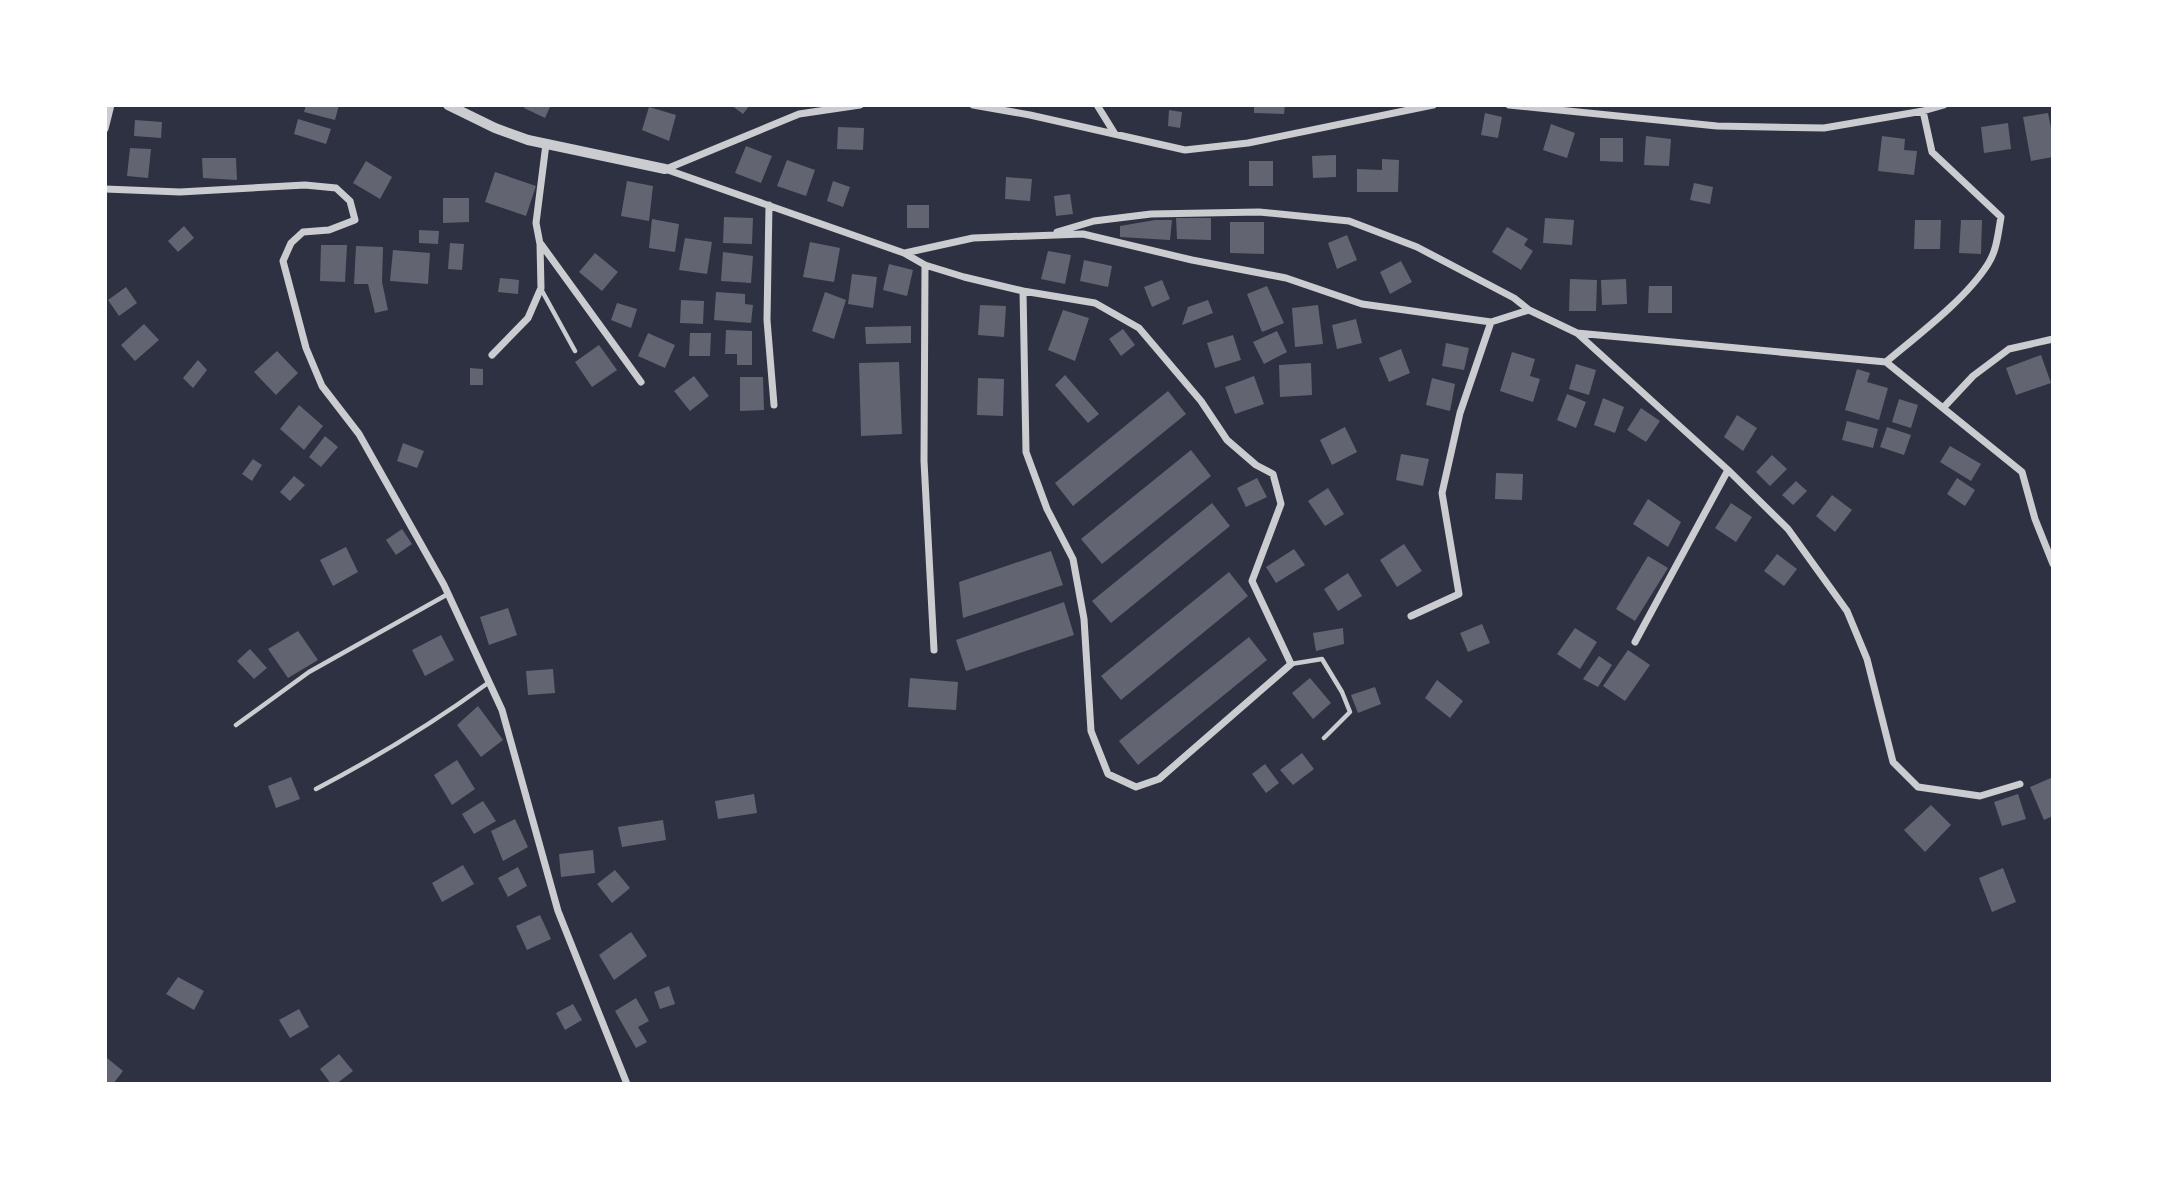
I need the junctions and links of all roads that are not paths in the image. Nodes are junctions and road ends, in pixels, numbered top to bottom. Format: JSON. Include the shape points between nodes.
{"nodes":[{"id":1,"x":111,"y":105,"type":"edge"},
{"id":2,"x":448,"y":105,"type":"edge"},
{"id":3,"x":860,"y":105,"type":"edge"},
{"id":4,"x":973,"y":105,"type":"edge"},
{"id":5,"x":1097,"y":105,"type":"edge"},
{"id":6,"x":1433,"y":105,"type":"edge"},
{"id":7,"x":1509,"y":105,"type":"edge"},
{"id":8,"x":1944,"y":105,"type":"edge"},
{"id":9,"x":1923,"y":111,"type":"junction"},
{"id":10,"x":105,"y":129,"type":"edge"},
{"id":11,"x":1115,"y":134,"type":"junction"},
{"id":12,"x":546,"y":144,"type":"junction"},
{"id":13,"x":665,"y":169,"type":"junction"},
{"id":14,"x":105,"y":189,"type":"edge"},
{"id":15,"x":769,"y":205,"type":"junction"},
{"id":16,"x":1046,"y":235,"type":"junction"},
{"id":17,"x":540,"y":244,"type":"junction"},
{"id":18,"x":904,"y":253,"type":"junction"},
{"id":19,"x":925,"y":265,"type":"junction"},
{"id":20,"x":541,"y":288,"type":"junction"},
{"id":21,"x":1023,"y":291,"type":"junction"},
{"id":22,"x":1529,"y":310,"type":"junction"},
{"id":23,"x":1491,"y":322,"type":"junction"},
{"id":24,"x":1577,"y":332,"type":"junction"},
{"id":25,"x":2053,"y":339,"type":"edge"},
{"id":26,"x":575,"y":351,"type":"dead end"},
{"id":27,"x":492,"y":355,"type":"dead end"},
{"id":28,"x":1886,"y":362,"type":"junction"},
{"id":29,"x":641,"y":382,"type":"dead end"},
{"id":30,"x":774,"y":405,"type":"dead end"},
{"id":31,"x":1944,"y":407,"type":"junction"},
{"id":32,"x":1728,"y":470,"type":"junction"},
{"id":33,"x":2053,"y":564,"type":"edge"},
{"id":34,"x":449,"y":593,"type":"junction"},
{"id":35,"x":1411,"y":616,"type":"dead end"},
{"id":36,"x":1635,"y":642,"type":"dead end"},
{"id":37,"x":934,"y":650,"type":"dead end"},
{"id":38,"x":1291,"y":664,"type":"junction"},
{"id":39,"x":489,"y":682,"type":"junction"},
{"id":40,"x":236,"y":725,"type":"dead end"},
{"id":41,"x":1324,"y":738,"type":"dead end"},
{"id":42,"x":2021,"y":783,"type":"dead end"},
{"id":43,"x":316,"y":789,"type":"dead end"},
{"id":44,"x":627,"y":1084,"type":"edge"}],
"edges":[{"from":1,"to":10,"type":"street"},
{"from":2,"to":12,"type":"street","via":[[495,128]]},
{"from":3,"to":13,"type":"street","via":[[799,114]]},
{"from":4,"to":11,"type":"street"},
{"from":5,"to":11,"type":"street"},
{"from":6,"to":11,"type":"street","via":[[1248,143],[1185,150]]},
{"from":7,"to":9,"type":"street","via":[[1717,126],[1824,128]]},
{"from":8,"to":9,"type":"street"},
{"from":9,"to":28,"type":"street","via":[[1932,152],[2001,217],[1988,264],[1951,306]]},
{"from":12,"to":13,"type":"street"},
{"from":12,"to":17,"type":"street","via":[[536,223]]},
{"from":13,"to":15,"type":"street"},
{"from":14,"to":34,"type":"street","via":[[180,192],[305,185],[336,188],[350,201],[355,220],[329,230],[303,232],[291,243],[283,261],[306,348],[322,386],[359,434]]},
{"from":15,"to":18,"type":"street"},
{"from":15,"to":30,"type":"street","via":[[767,320]]},
{"from":16,"to":18,"type":"street","via":[[972,238]]},
{"from":16,"to":22,"type":"street","via":[[1094,221],[1151,214],[1259,212],[1349,221],[1417,247]]},
{"from":16,"to":23,"type":"street","via":[[1083,234],[1286,278],[1362,304]]},
{"from":17,"to":20,"type":"street"},
{"from":17,"to":29,"type":"street"},
{"from":18,"to":19,"type":"street"},
{"from":19,"to":21,"type":"street"},
{"from":19,"to":37,"type":"street","via":[[924,461]]},
{"from":20,"to":26,"type":"lane"},
{"from":20,"to":27,"type":"street","via":[[528,318]]},
{"from":21,"to":38,"type":"street","via":[[1095,303],[1139,328],[1201,401],[1227,440],[1273,474],[1281,504],[1252,581]]},
{"from":21,"to":38,"type":"street","via":[[1026,452],[1047,509],[1073,559],[1084,619],[1091,731],[1108,774],[1136,787],[1159,779]]},
{"from":22,"to":23,"type":"street"},
{"from":22,"to":24,"type":"street"},
{"from":23,"to":35,"type":"street","via":[[1460,413],[1442,493],[1459,594]]},
{"from":24,"to":28,"type":"street"},
{"from":24,"to":32,"type":"street"},
{"from":25,"to":31,"type":"street","via":[[2009,349],[1973,376]]},
{"from":28,"to":31,"type":"street"},
{"from":31,"to":33,"type":"street","via":[[2022,472]]},
{"from":32,"to":36,"type":"street"},
{"from":32,"to":42,"type":"street","via":[[1788,528],[1847,611],[1867,659],[1893,762],[1918,787],[1980,796]]},
{"from":34,"to":39,"type":"street"},
{"from":34,"to":40,"type":"lane","via":[[309,672]]},
{"from":38,"to":41,"type":"lane","via":[[1322,659],[1342,692],[1350,712]]},
{"from":39,"to":43,"type":"lane","via":[[382,755]]},
{"from":39,"to":44,"type":"street","via":[[502,710],[558,911]]}]}
